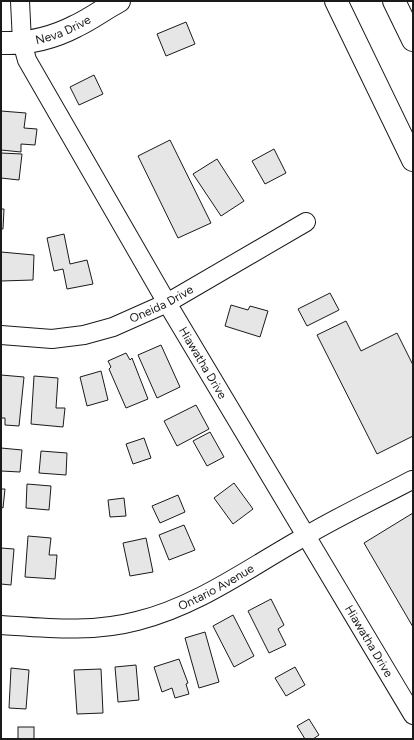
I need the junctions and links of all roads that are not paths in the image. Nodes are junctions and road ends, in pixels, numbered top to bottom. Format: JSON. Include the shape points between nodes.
{"nodes":[{"id":1,"x":20,"y":1,"type":"edge"},
{"id":2,"x":118,"y":1,"type":"edge"},
{"id":3,"x":336,"y":1,"type":"edge"},
{"id":4,"x":394,"y":1,"type":"edge"},
{"id":5,"x":413,"y":40,"type":"edge"},
{"id":6,"x":11,"y":43,"type":"edge"},
{"id":7,"x":413,"y":160,"type":"edge"},
{"id":8,"x":306,"y":222,"type":"dead end"},
{"id":9,"x":167,"y":303,"type":"junction"},
{"id":10,"x":1,"y":336,"type":"edge"},
{"id":11,"x":412,"y":480,"type":"dead end"},
{"id":12,"x":305,"y":536,"type":"junction"},
{"id":13,"x":1,"y":625,"type":"edge"},
{"id":14,"x":413,"y":716,"type":"edge"}],
"edges":[{"from":1,"to":6,"type":"street","name":"Hiawatha Drive"},
{"from":2,"to":6,"type":"main road","name":"Neva Drive","via":[[76,27],[48,37]]},
{"from":3,"to":7,"type":"main road"},
{"from":4,"to":5,"type":"main road"},
{"from":6,"to":9,"type":"street","name":"Hiawatha Drive","via":[[27,60]]},
{"from":8,"to":9,"type":"street","name":"Oneida Drive"},
{"from":9,"to":10,"type":"street","name":"Oneida Drive","via":[[113,327],[84,335],[52,339]]},
{"from":9,"to":12,"type":"street","name":"Hiawatha Drive"},
{"from":11,"to":12,"type":"street","name":"Ontario Avenue"},
{"from":12,"to":13,"type":"street","name":"Ontario Avenue","via":[[206,594],[166,612],[137,621],[106,627],[65,630]]},
{"from":12,"to":14,"type":"street","name":"Hiawatha Drive"}]}
